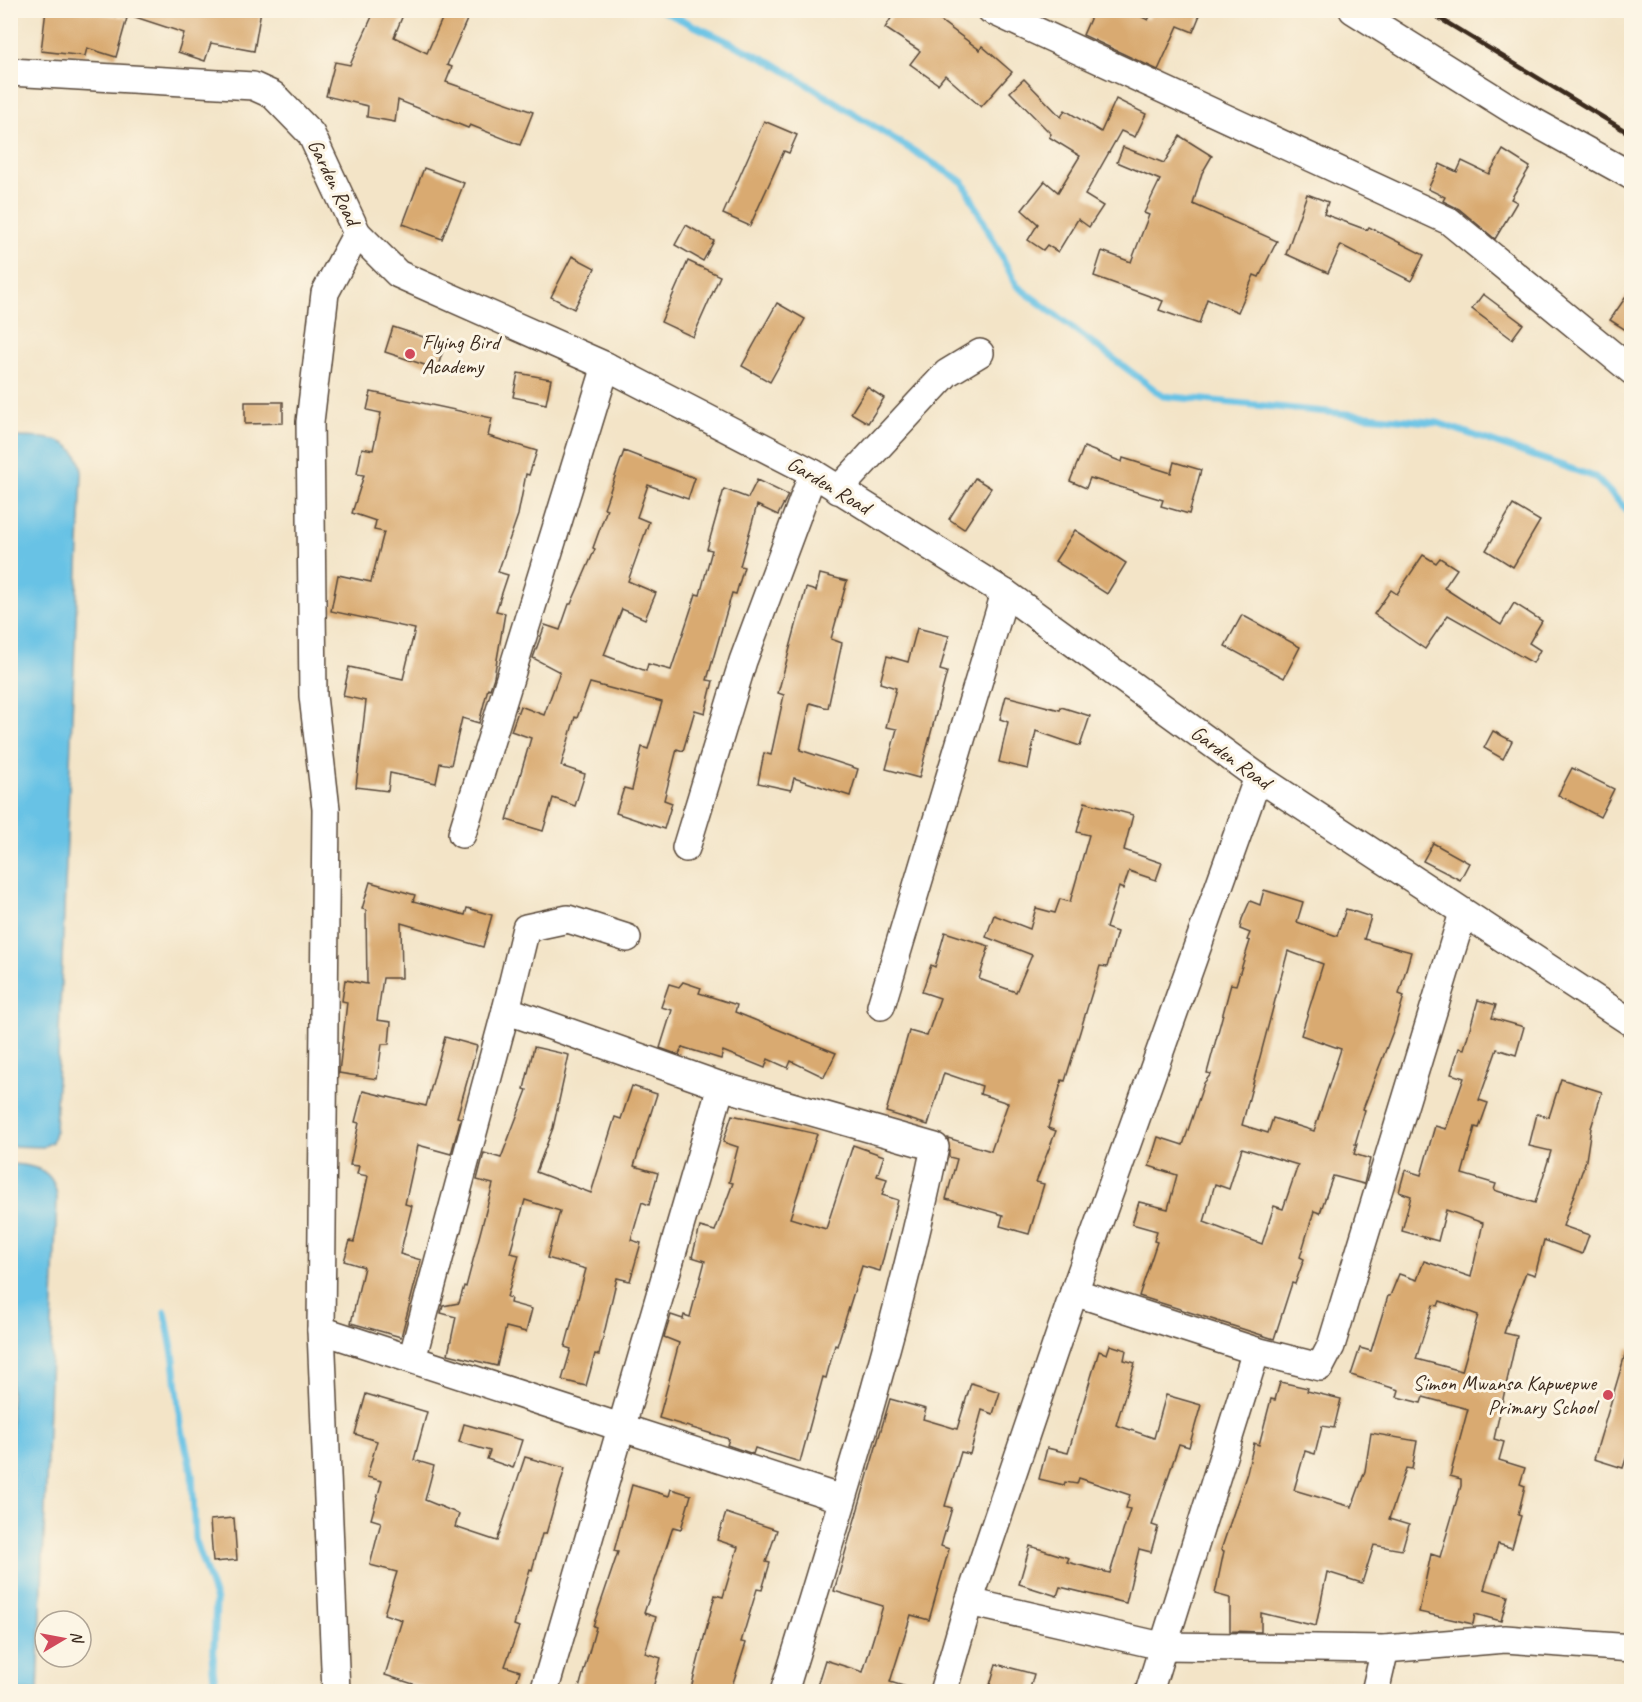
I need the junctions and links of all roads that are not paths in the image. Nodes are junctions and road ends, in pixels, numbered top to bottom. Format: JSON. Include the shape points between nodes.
{"nodes":[{"id":1,"x":991,"y":10,"type":"edge"},
{"id":2,"x":1353,"y":10,"type":"edge"},
{"id":3,"x":10,"y":72,"type":"edge"},
{"id":4,"x":1632,"y":177,"type":"edge"},
{"id":5,"x":357,"y":232,"type":"junction"},
{"id":6,"x":980,"y":353,"type":"dead end"},
{"id":7,"x":606,"y":366,"type":"junction"},
{"id":8,"x":1632,"y":371,"type":"edge"},
{"id":9,"x":813,"y":474,"type":"junction"},
{"id":10,"x":838,"y":490,"type":"junction"},
{"id":11,"x":1005,"y":593,"type":"junction"},
{"id":12,"x":1258,"y":777,"type":"junction"},
{"id":13,"x":462,"y":834,"type":"dead end"},
{"id":14,"x":686,"y":848,"type":"dead end"},
{"id":15,"x":1463,"y":913,"type":"junction"},
{"id":16,"x":627,"y":939,"type":"dead end"},
{"id":17,"x":881,"y":1006,"type":"dead end"},
{"id":18,"x":506,"y":1010,"type":"junction"},
{"id":19,"x":1632,"y":1023,"type":"edge"},
{"id":20,"x":721,"y":1086,"type":"junction"},
{"id":21,"x":1074,"y":1292,"type":"junction"},
{"id":22,"x":321,"y":1330,"type":"junction"},
{"id":23,"x":1256,"y":1351,"type":"junction"},
{"id":24,"x":412,"y":1359,"type":"junction"},
{"id":25,"x":622,"y":1427,"type":"junction"},
{"id":26,"x":843,"y":1499,"type":"junction"},
{"id":27,"x":969,"y":1602,"type":"junction"},
{"id":28,"x":1162,"y":1646,"type":"junction"},
{"id":29,"x":1632,"y":1648,"type":"edge"},
{"id":30,"x":1385,"y":1649,"type":"junction"},
{"id":31,"x":336,"y":1692,"type":"edge"},
{"id":32,"x":544,"y":1692,"type":"edge"},
{"id":33,"x":784,"y":1692,"type":"edge"},
{"id":34,"x":943,"y":1692,"type":"edge"},
{"id":35,"x":1149,"y":1692,"type":"edge"},
{"id":36,"x":1375,"y":1692,"type":"edge"}],
"edges":[{"from":1,"to":8,"type":"street","via":[[1449,221]]},
{"from":2,"to":4,"type":"street"},
{"from":3,"to":5,"type":"street","name":"Garden Road","via":[[253,86],[273,95],[311,134]]},
{"from":5,"to":7,"type":"street","name":"Garden Road","via":[[398,274]]},
{"from":5,"to":22,"type":"street","via":[[326,293],[310,422],[313,696],[326,809]]},
{"from":6,"to":10,"type":"street","via":[[947,373]]},
{"from":7,"to":9,"type":"street","name":"Garden Road"},
{"from":7,"to":13,"type":"street"},
{"from":9,"to":10,"type":"street","name":"Garden Road"},
{"from":9,"to":14,"type":"street","via":[[743,661]]},
{"from":10,"to":11,"type":"street","name":"Garden Road"},
{"from":11,"to":12,"type":"street","name":"Garden Road"},
{"from":11,"to":17,"type":"street"},
{"from":12,"to":15,"type":"street","name":"Garden Road"},
{"from":12,"to":21,"type":"street"},
{"from":15,"to":19,"type":"street","name":"Garden Road"},
{"from":15,"to":23,"type":"street","via":[[1331,1346],[1320,1367]]},
{"from":16,"to":18,"type":"street","via":[[568,919],[526,928]]},
{"from":18,"to":20,"type":"street"},
{"from":18,"to":24,"type":"street"},
{"from":20,"to":25,"type":"street"},
{"from":20,"to":26,"type":"street","via":[[935,1147],[922,1211]]},
{"from":21,"to":23,"type":"street"},
{"from":21,"to":27,"type":"street"},
{"from":22,"to":24,"type":"street"},
{"from":22,"to":31,"type":"street"},
{"from":23,"to":28,"type":"street"},
{"from":24,"to":25,"type":"street"},
{"from":25,"to":26,"type":"street"},
{"from":25,"to":32,"type":"street"},
{"from":26,"to":33,"type":"street"},
{"from":27,"to":28,"type":"street"},
{"from":27,"to":34,"type":"street"},
{"from":28,"to":30,"type":"street"},
{"from":28,"to":35,"type":"street"},
{"from":29,"to":30,"type":"street","via":[[1505,1640]]},
{"from":30,"to":36,"type":"street"}]}
